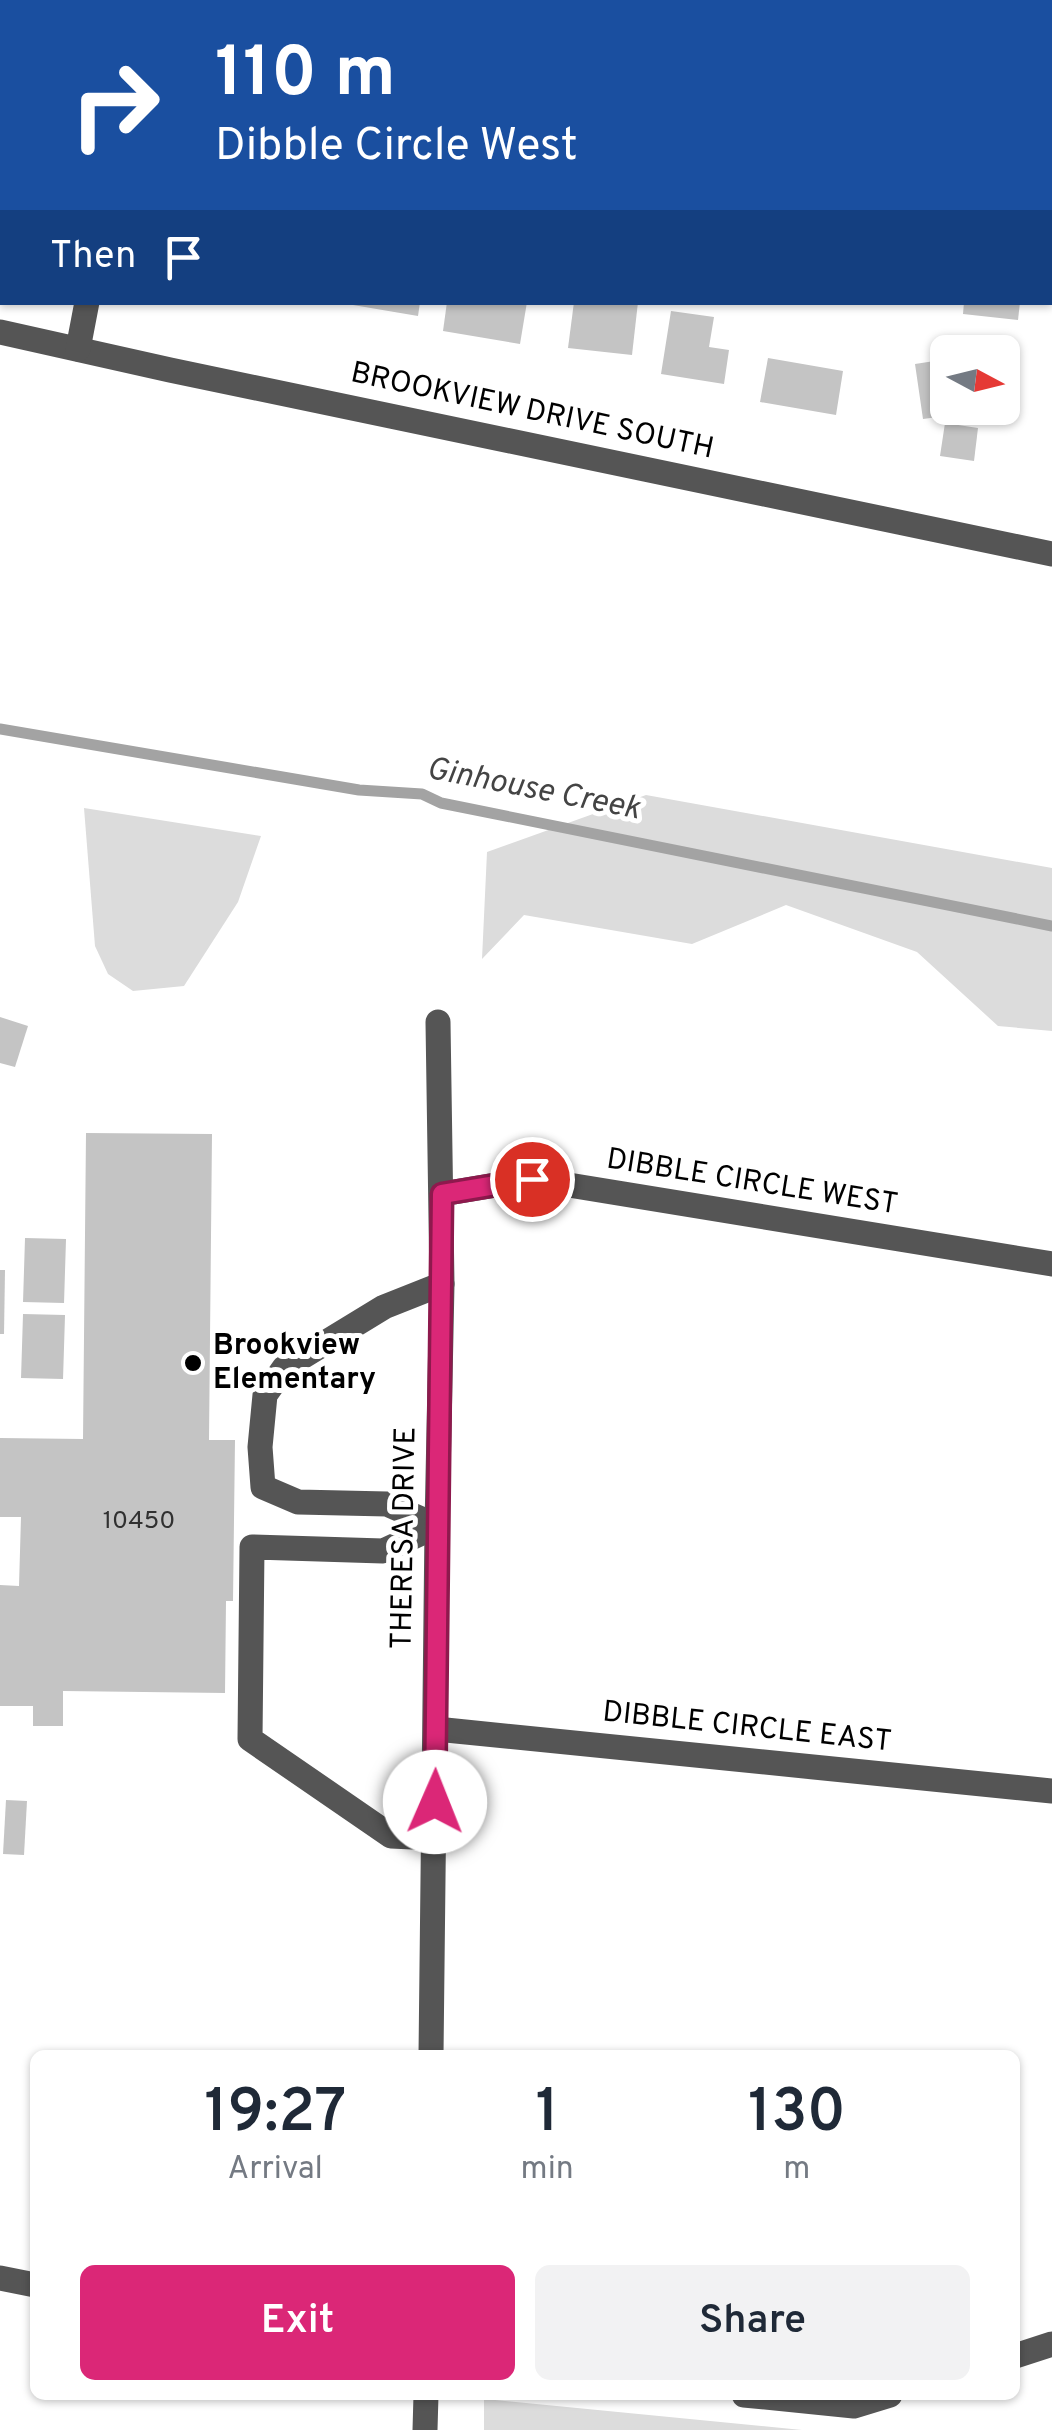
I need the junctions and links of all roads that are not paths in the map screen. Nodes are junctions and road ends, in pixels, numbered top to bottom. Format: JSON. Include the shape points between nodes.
{"nodes":[{"id":1,"x":86,"y":305,"type":"edge"},
{"id":2,"x":0,"y":332,"type":"edge"},
{"id":3,"x":78,"y":349,"type":"junction"},
{"id":4,"x":1052,"y":554,"type":"edge"},
{"id":5,"x":438,"y":1022,"type":"dead end"},
{"id":6,"x":442,"y":1194,"type":"junction"},
{"id":7,"x":1052,"y":1264,"type":"edge"},
{"id":8,"x":442,"y":1284,"type":"junction"},
{"id":9,"x":436,"y":1526,"type":"junction"},
{"id":10,"x":436,"y":1730,"type":"junction"},
{"id":11,"x":1052,"y":1791,"type":"edge"},
{"id":12,"x":434,"y":1838,"type":"junction"},
{"id":13,"x":431,"y":2050,"type":"edge"},
{"id":14,"x":0,"y":2278,"type":"edge"},
{"id":15,"x":30,"y":2285,"type":"edge"},
{"id":16,"x":1052,"y":2344,"type":"edge"},
{"id":17,"x":1020,"y":2354,"type":"edge"},
{"id":18,"x":426,"y":2400,"type":"edge"},
{"id":19,"x":794,"y":2400,"type":"edge"},
{"id":20,"x":874,"y":2400,"type":"edge"},
{"id":21,"x":425,"y":2430,"type":"edge"}],
"edges":[{"from":1,"to":3,"type":"street"},
{"from":2,"to":3,"type":"street","name":"BROOKVIEW DRIVE SOUTH"},
{"from":3,"to":4,"type":"street","name":"BROOKVIEW DRIVE SOUTH"},
{"from":5,"to":6,"type":"street","name":"THERESA DRIVE"},
{"from":6,"to":7,"type":"street","name":"DIBBLE CIRCLE WEST","via":[[532,1179]]},
{"from":6,"to":8,"type":"street","name":"THERESA DRIVE"},
{"from":8,"to":9,"type":"street","name":"THERESA DRIVE"},
{"from":8,"to":9,"type":"street","via":[[384,1307],[284,1368],[265,1396],[260,1447],[263,1487],[298,1502],[387,1504]]},
{"from":9,"to":10,"type":"street","name":"THERESA DRIVE"},
{"from":9,"to":12,"type":"street","via":[[383,1551],[252,1547],[250,1739],[391,1836]]},
{"from":10,"to":11,"type":"street","name":"DIBBLE CIRCLE EAST"},
{"from":10,"to":12,"type":"street","name":"THERESA DRIVE"},
{"from":12,"to":13,"type":"street","name":"THERESA DRIVE"},
{"from":14,"to":15,"type":"street"},
{"from":16,"to":17,"type":"street"},
{"from":18,"to":21,"type":"street"},
{"from":19,"to":20,"type":"street","via":[[854,2406]]}]}
